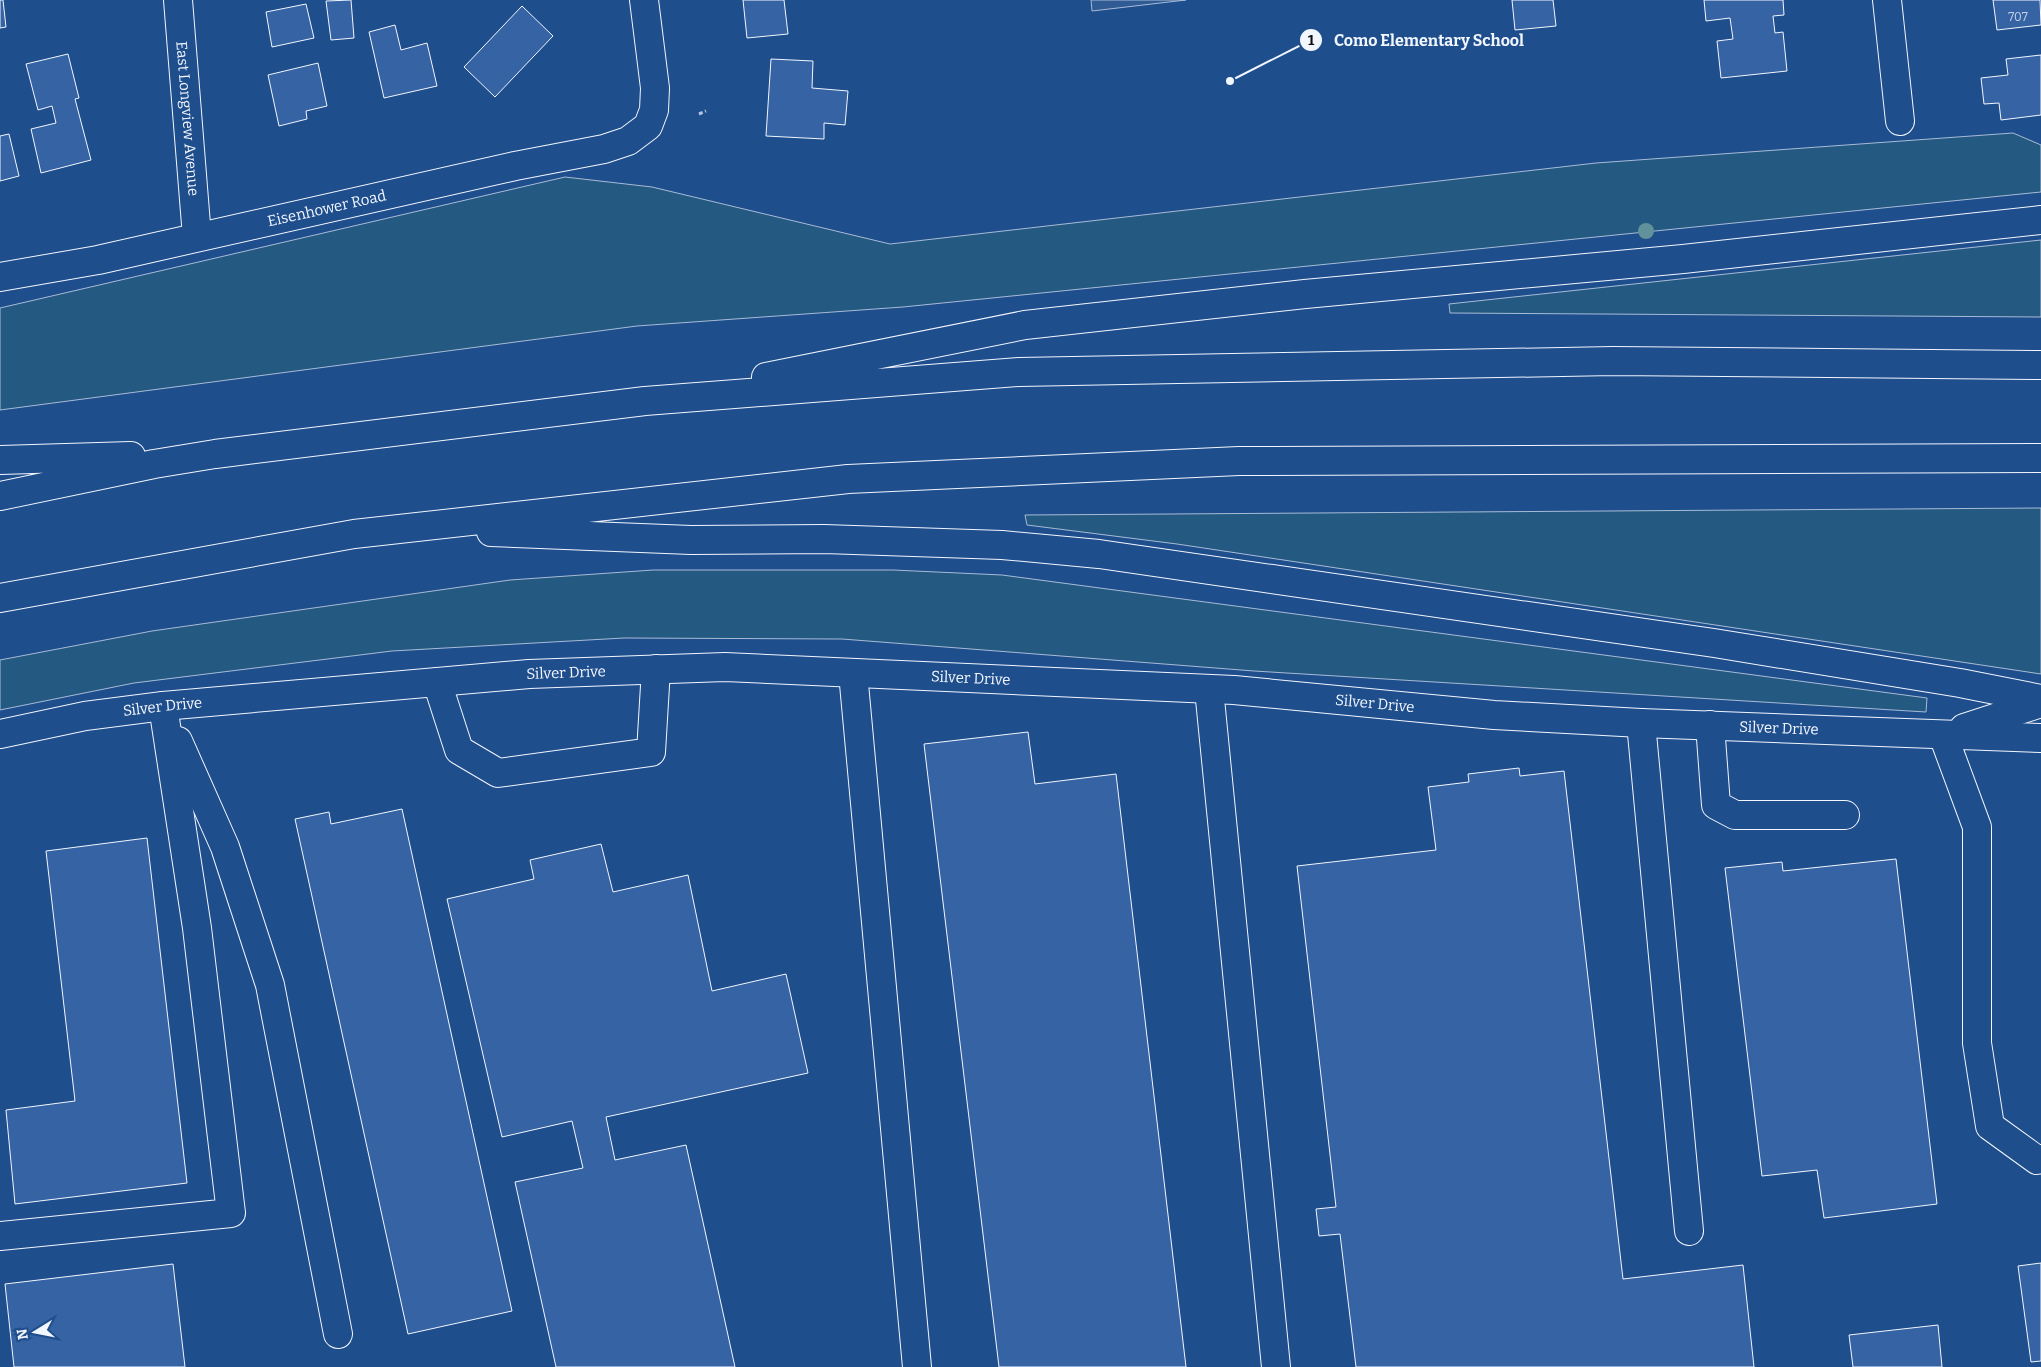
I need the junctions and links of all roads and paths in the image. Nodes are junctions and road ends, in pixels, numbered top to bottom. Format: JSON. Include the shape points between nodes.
{"nodes":[{"id":1,"x":178,"y":0,"type":"edge"},
{"id":2,"x":644,"y":0,"type":"edge"},
{"id":3,"x":1887,"y":0,"type":"edge"},
{"id":4,"x":706,"y":111,"type":"dead end"},
{"id":5,"x":699,"y":114,"type":"dead end"},
{"id":6,"x":1900,"y":121,"type":"dead end"},
{"id":7,"x":2041,"y":220,"type":"edge"},
{"id":8,"x":197,"y":237,"type":"junction"},
{"id":9,"x":0,"y":277,"type":"edge"},
{"id":10,"x":2041,"y":364,"type":"edge"},
{"id":11,"x":645,"y":401,"type":"junction"},
{"id":12,"x":214,"y":454,"type":"junction"},
{"id":13,"x":2041,"y":458,"type":"edge"},
{"id":14,"x":0,"y":460,"type":"edge"},
{"id":15,"x":0,"y":496,"type":"edge"},
{"id":16,"x":402,"y":528,"type":"junction"},
{"id":17,"x":0,"y":598,"type":"edge"},
{"id":18,"x":656,"y":669,"type":"junction"},
{"id":19,"x":853,"y":673,"type":"junction"},
{"id":20,"x":437,"y":682,"type":"junction"},
{"id":21,"x":1209,"y":689,"type":"junction"},
{"id":22,"x":2041,"y":699,"type":"edge"},
{"id":23,"x":2041,"y":703,"type":"edge"},
{"id":24,"x":162,"y":706,"type":"junction"},
{"id":25,"x":1641,"y":722,"type":"junction"},
{"id":26,"x":1710,"y":725,"type":"junction"},
{"id":27,"x":0,"y":734,"type":"edge"},
{"id":28,"x":1943,"y":734,"type":"junction"},
{"id":29,"x":2041,"y":738,"type":"edge"},
{"id":30,"x":1845,"y":815,"type":"dead end"},
{"id":31,"x":2041,"y":1159,"type":"edge"},
{"id":32,"x":1689,"y":1231,"type":"dead end"},
{"id":33,"x":0,"y":1236,"type":"edge"},
{"id":34,"x":338,"y":1334,"type":"dead end"},
{"id":35,"x":917,"y":1367,"type":"edge"},
{"id":36,"x":1276,"y":1367,"type":"edge"}],
"edges":[{"from":1,"to":8,"type":"main road","name":"East Longview Avenue"},
{"from":2,"to":8,"type":"main road","name":"Eisenhower Road","via":[[655,88],[654,110],[648,126],[628,141],[604,149]]},
{"from":3,"to":6,"type":"main road"},
{"from":4,"to":5,"type":"path"},
{"from":7,"to":11,"type":"main road","via":[[1025,325]]},
{"from":8,"to":9,"type":"main road","name":"Eisenhower Road","via":[[98,260]]},
{"from":10,"to":11,"type":"main road","via":[[1613,361],[1019,372]]},
{"from":11,"to":12,"type":"main road"},
{"from":12,"to":14,"type":"main road"},
{"from":12,"to":15,"type":"main road"},
{"from":13,"to":16,"type":"main road","via":[[1239,461],[848,479]]},
{"from":16,"to":17,"type":"main road"},
{"from":16,"to":22,"type":"main road","via":[[691,540],[824,539],[1002,544],[1099,554],[1714,643],[1960,682]]},
{"from":18,"to":19,"type":"main road","name":"Silver Drive","via":[[725,667]]},
{"from":18,"to":20,"type":"main road","name":"Silver Drive","via":[[528,674]]},
{"from":18,"to":20,"type":"main road","via":[[651,752],[498,774],[459,750]]},
{"from":19,"to":21,"type":"main road","name":"Silver Drive"},
{"from":19,"to":35,"type":"main road"},
{"from":20,"to":24,"type":"main road","name":"Silver Drive"},
{"from":21,"to":25,"type":"main road","name":"Silver Drive","via":[[1494,715]]},
{"from":21,"to":36,"type":"main road"},
{"from":23,"to":28,"type":"main road","name":"Silver Drive"},
{"from":24,"to":27,"type":"main road","name":"Silver Drive","via":[[84,716]]},
{"from":24,"to":33,"type":"main road","via":[[196,928],[231,1213]]},
{"from":24,"to":34,"type":"main road","via":[[225,846],[270,985]]},
{"from":25,"to":26,"type":"main road","name":"Silver Drive"},
{"from":25,"to":32,"type":"main road"},
{"from":26,"to":28,"type":"main road","name":"Silver Drive"},
{"from":26,"to":30,"type":"main road","via":[[1716,806],[1735,816]]},
{"from":28,"to":29,"type":"main road","name":"Silver Drive"},
{"from":28,"to":31,"type":"main road","via":[[1978,827],[1977,1043],[1990,1126],[2037,1160]]}]}
